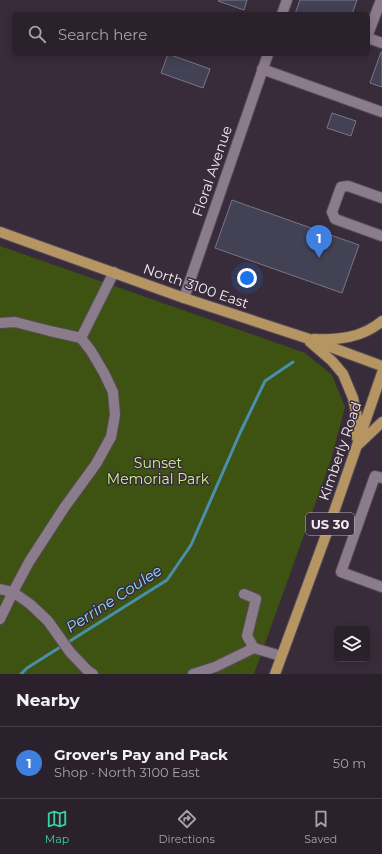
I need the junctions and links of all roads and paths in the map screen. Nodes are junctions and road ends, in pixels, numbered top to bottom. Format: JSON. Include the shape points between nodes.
{"nodes":[{"id":1,"x":287,"y":0,"type":"edge"},
{"id":2,"x":381,"y":0,"type":"edge"},
{"id":3,"x":283,"y":12,"type":"edge"},
{"id":4,"x":370,"y":29,"type":"edge"},
{"id":5,"x":370,"y":39,"type":"edge"},
{"id":6,"x":382,"y":43,"type":"edge"},
{"id":7,"x":267,"y":56,"type":"edge"},
{"id":8,"x":262,"y":69,"type":"junction"},
{"id":9,"x":382,"y":112,"type":"edge"},
{"id":10,"x":382,"y":198,"type":"edge"},
{"id":11,"x":0,"y":232,"type":"edge"},
{"id":12,"x":382,"y":236,"type":"edge"},
{"id":13,"x":114,"y":272,"type":"junction"},
{"id":14,"x":184,"y":298,"type":"junction"},
{"id":15,"x":382,"y":321,"type":"edge"},
{"id":16,"x":0,"y":323,"type":"edge"},
{"id":17,"x":81,"y":338,"type":"junction"},
{"id":18,"x":306,"y":338,"type":"junction"},
{"id":19,"x":382,"y":366,"type":"edge"},
{"id":20,"x":382,"y":373,"type":"edge"},
{"id":21,"x":382,"y":422,"type":"edge"},
{"id":22,"x":358,"y":445,"type":"junction"},
{"id":23,"x":382,"y":478,"type":"edge"},
{"id":24,"x":382,"y":586,"type":"edge"},
{"id":25,"x":0,"y":589,"type":"edge"},
{"id":26,"x":13,"y":592,"type":"junction"},
{"id":27,"x":244,"y":594,"type":"dead end"},
{"id":28,"x":0,"y":619,"type":"edge"},
{"id":29,"x":254,"y":648,"type":"junction"},
{"id":30,"x":281,"y":656,"type":"junction"},
{"id":31,"x":92,"y":674,"type":"edge"},
{"id":32,"x":193,"y":674,"type":"edge"},
{"id":33,"x":275,"y":674,"type":"edge"}],
"edges":[{"from":1,"to":3,"type":"street"},
{"from":2,"to":4,"type":"street"},
{"from":5,"to":6,"type":"street"},
{"from":7,"to":8,"type":"street","name":"Floral Avenue"},
{"from":8,"to":9,"type":"street"},
{"from":8,"to":14,"type":"street","name":"Floral Avenue"},
{"from":10,"to":12,"type":"street","via":[[348,186],[341,187],[332,212],[334,219]]},
{"from":11,"to":13,"type":"main road","name":"North 3100 East"},
{"from":13,"to":14,"type":"main road","name":"North 3100 East"},
{"from":13,"to":17,"type":"street"},
{"from":14,"to":18,"type":"main road","name":"North 3100 East"},
{"from":15,"to":18,"type":"main road","via":[[365,332],[349,337]]},
{"from":16,"to":17,"type":"street","via":[[15,322]]},
{"from":17,"to":26,"type":"street","via":[[91,350],[113,392],[115,414],[111,437],[96,464],[29,562]]},
{"from":18,"to":19,"type":"main road","name":"North 3100 East"},
{"from":18,"to":22,"type":"main road","via":[[343,374],[357,417]]},
{"from":20,"to":22,"type":"main road","name":"Kimberly Road","number":"US 30"},
{"from":21,"to":22,"type":"main road"},
{"from":22,"to":30,"type":"main road","name":"Kimberly Road","number":"US 30"},
{"from":23,"to":24,"type":"street","via":[[375,476],[341,572]]},
{"from":25,"to":26,"type":"street"},
{"from":26,"to":28,"type":"street"},
{"from":26,"to":31,"type":"street","via":[[48,621],[70,652]]},
{"from":27,"to":29,"type":"street","via":[[256,599],[247,636]]},
{"from":29,"to":30,"type":"street"},
{"from":29,"to":32,"type":"street"},
{"from":30,"to":33,"type":"main road","name":"Kimberly Road","number":"US 30"}]}
